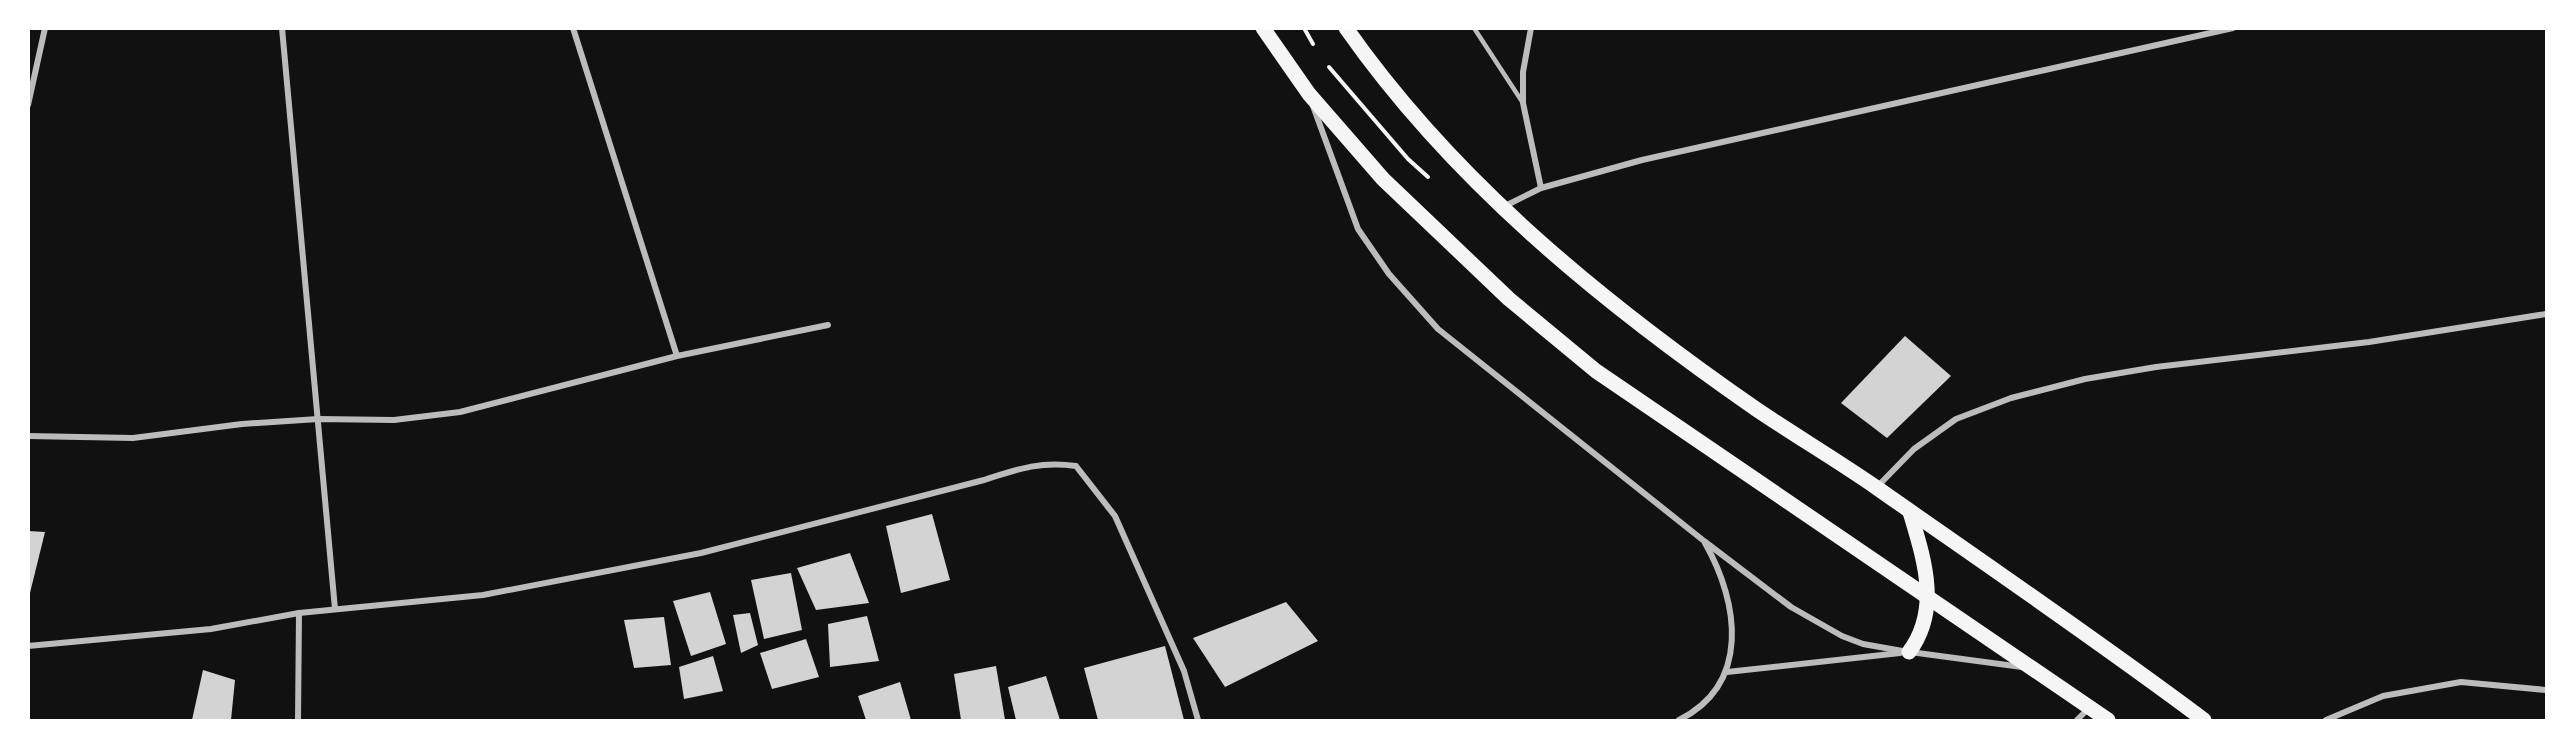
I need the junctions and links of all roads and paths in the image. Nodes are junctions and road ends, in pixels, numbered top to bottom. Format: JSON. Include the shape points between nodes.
{"nodes":[{"id":1,"x":45,"y":28,"type":"edge"},
{"id":2,"x":282,"y":28,"type":"edge"},
{"id":3,"x":573,"y":28,"type":"edge"},
{"id":4,"x":1263,"y":28,"type":"edge"},
{"id":5,"x":1346,"y":28,"type":"edge"},
{"id":6,"x":1474,"y":28,"type":"edge"},
{"id":7,"x":1531,"y":28,"type":"edge"},
{"id":8,"x":2233,"y":28,"type":"edge"},
{"id":9,"x":1309,"y":94,"type":"junction"},
{"id":10,"x":1523,"y":103,"type":"junction"},
{"id":11,"x":28,"y":105,"type":"edge"},
{"id":12,"x":1541,"y":188,"type":"junction"},
{"id":13,"x":1502,"y":208,"type":"junction"},
{"id":14,"x":2547,"y":314,"type":"edge"},
{"id":15,"x":828,"y":325,"type":"dead end"},
{"id":16,"x":677,"y":356,"type":"junction"},
{"id":17,"x":318,"y":418,"type":"junction"},
{"id":18,"x":28,"y":436,"type":"edge"},
{"id":19,"x":1876,"y":488,"type":"junction"},
{"id":20,"x":1910,"y":512,"type":"junction"},
{"id":21,"x":1704,"y":541,"type":"junction"},
{"id":22,"x":1929,"y":596,"type":"junction"},
{"id":23,"x":335,"y":609,"type":"junction"},
{"id":24,"x":299,"y":613,"type":"junction"},
{"id":25,"x":28,"y":646,"type":"edge"},
{"id":26,"x":1909,"y":652,"type":"junction"},
{"id":27,"x":2035,"y":669,"type":"junction"},
{"id":28,"x":1727,"y":672,"type":"junction"},
{"id":29,"x":2547,"y":690,"type":"edge"},
{"id":30,"x":2090,"y":707,"type":"junction"},
{"id":31,"x":298,"y":720,"type":"edge"},
{"id":32,"x":1198,"y":720,"type":"edge"},
{"id":33,"x":1679,"y":720,"type":"edge"},
{"id":34,"x":2077,"y":720,"type":"edge"},
{"id":35,"x":2108,"y":720,"type":"edge"},
{"id":36,"x":2204,"y":720,"type":"edge"},
{"id":37,"x":2326,"y":720,"type":"edge"}],
"edges":[{"from":1,"to":11,"type":"street"},
{"from":2,"to":17,"type":"street"},
{"from":3,"to":16,"type":"street"},
{"from":4,"to":9,"type":"main road"},
{"from":5,"to":13,"type":"main road","via":[[1419,122]]},
{"from":6,"to":10,"type":"lane"},
{"from":7,"to":10,"type":"street","via":[[1523,72]]},
{"from":8,"to":12,"type":"street","via":[[1642,160]]},
{"from":9,"to":21,"type":"street","via":[[1358,229],[1389,274],[1438,329]]},
{"from":9,"to":22,"type":"main road","via":[[1383,179],[1442,237],[1596,371]]},
{"from":10,"to":12,"type":"street"},
{"from":12,"to":13,"type":"street"},
{"from":13,"to":19,"type":"main road","via":[[1688,360]]},
{"from":14,"to":19,"type":"street","via":[[2369,342],[2156,367],[2085,379],[2011,398],[1956,419],[1914,449]]},
{"from":15,"to":16,"type":"street"},
{"from":16,"to":17,"type":"street","via":[[460,412],[394,420]]},
{"from":17,"to":18,"type":"street","via":[[133,438]]},
{"from":17,"to":23,"type":"street"},
{"from":19,"to":20,"type":"main road"},
{"from":20,"to":22,"type":"main road","via":[[1924,557]]},
{"from":20,"to":36,"type":"main road"},
{"from":21,"to":26,"type":"street","via":[[1791,607],[1842,636]]},
{"from":21,"to":28,"type":"street","via":[[1727,598],[1732,640]]},
{"from":22,"to":26,"type":"main road","via":[[1921,631]]},
{"from":22,"to":27,"type":"main road"},
{"from":23,"to":24,"type":"street"},
{"from":23,"to":32,"type":"street","via":[[483,595],[701,554],[1051,462],[1076,466],[1115,516],[1184,671]]},
{"from":24,"to":25,"type":"street","via":[[211,629]]},
{"from":24,"to":31,"type":"street"},
{"from":26,"to":27,"type":"street"},
{"from":26,"to":28,"type":"street"},
{"from":27,"to":30,"type":"main road"},
{"from":28,"to":33,"type":"street","via":[[1707,700]]},
{"from":29,"to":37,"type":"street","via":[[2461,682],[2383,696]]},
{"from":30,"to":34,"type":"street"},
{"from":30,"to":35,"type":"main road"}]}
